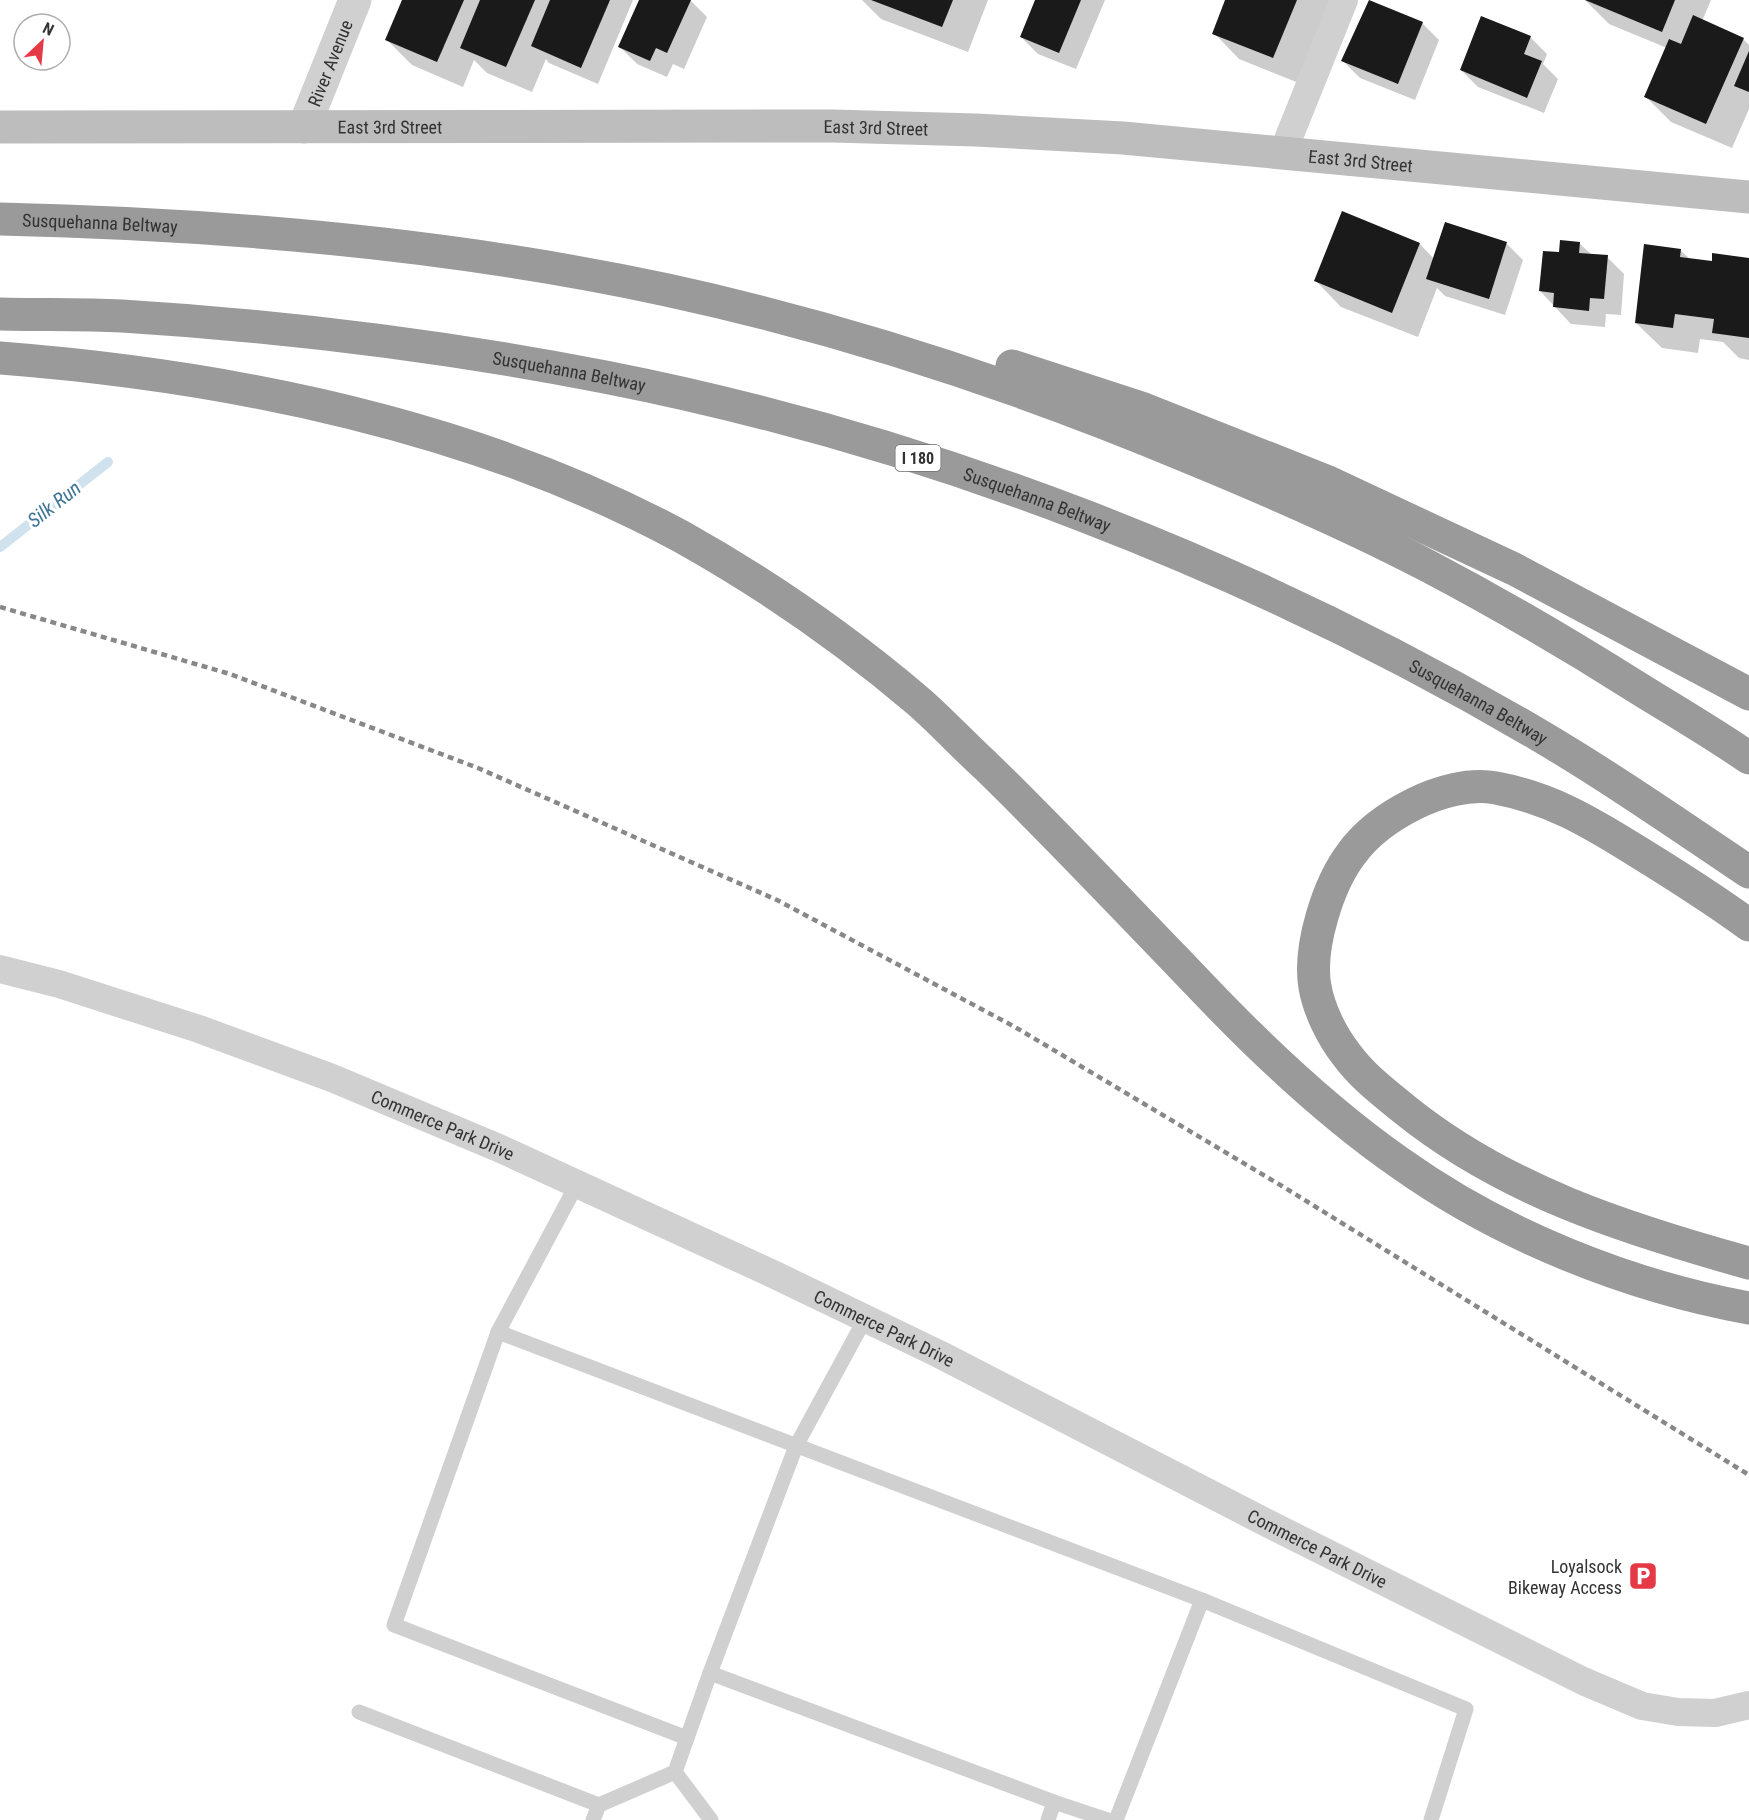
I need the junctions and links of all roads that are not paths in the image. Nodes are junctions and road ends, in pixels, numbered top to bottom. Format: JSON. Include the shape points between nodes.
{"nodes":[{"id":1,"x":355,"y":0,"type":"edge"},
{"id":2,"x":1344,"y":0,"type":"edge"},
{"id":3,"x":0,"y":127,"type":"edge"},
{"id":4,"x":304,"y":127,"type":"junction"},
{"id":5,"x":1283,"y":152,"type":"junction"},
{"id":6,"x":1749,"y":197,"type":"edge"},
{"id":7,"x":0,"y":219,"type":"edge"},
{"id":8,"x":668,"y":291,"type":"junction"},
{"id":9,"x":0,"y":314,"type":"edge"},
{"id":10,"x":0,"y":358,"type":"edge"},
{"id":11,"x":1749,"y":694,"type":"edge"},
{"id":12,"x":1749,"y":758,"type":"edge"},
{"id":13,"x":1749,"y":872,"type":"edge"},
{"id":14,"x":1749,"y":925,"type":"edge"},
{"id":15,"x":0,"y":969,"type":"edge"},
{"id":16,"x":577,"y":1184,"type":"junction"},
{"id":17,"x":1749,"y":1263,"type":"edge"},
{"id":18,"x":1749,"y":1308,"type":"edge"},
{"id":19,"x":865,"y":1319,"type":"junction"},
{"id":20,"x":498,"y":1332,"type":"junction"},
{"id":21,"x":796,"y":1446,"type":"junction"},
{"id":22,"x":1202,"y":1600,"type":"junction"},
{"id":23,"x":710,"y":1673,"type":"junction"},
{"id":24,"x":1749,"y":1705,"type":"edge"},
{"id":25,"x":359,"y":1712,"type":"dead end"},
{"id":26,"x":687,"y":1738,"type":"junction"},
{"id":27,"x":675,"y":1772,"type":"junction"},
{"id":28,"x":1054,"y":1802,"type":"junction"},
{"id":29,"x":596,"y":1813,"type":"edge"},
{"id":30,"x":711,"y":1820,"type":"edge"},
{"id":31,"x":1048,"y":1820,"type":"edge"},
{"id":32,"x":1108,"y":1820,"type":"edge"},
{"id":33,"x":1116,"y":1820,"type":"edge"},
{"id":34,"x":1431,"y":1820,"type":"edge"}],
"edges":[{"from":1,"to":4,"type":"street","name":"River Avenue"},
{"from":2,"to":5,"type":"street"},
{"from":3,"to":4,"type":"main road","name":"East 3rd Street"},
{"from":4,"to":5,"type":"main road","name":"East 3rd Street","via":[[845,126],[1101,137]]},
{"from":5,"to":6,"type":"main road","name":"East 3rd Street"},
{"from":7,"to":8,"type":"highway","name":"Susquehanna Beltway","via":[[262,232],[450,253]]},
{"from":8,"to":11,"type":"highway","via":[[880,330],[1003,363],[1144,409],[1326,481],[1514,569]]},
{"from":8,"to":12,"type":"highway","name":"Susquehanna Beltway","via":[[802,323],[962,371],[1105,422],[1275,493],[1437,571],[1576,650]]},
{"from":9,"to":13,"type":"highway","name":"Susquehanna Beltway","number":"I 180","via":[[118,316],[279,329],[435,348],[672,392],[813,427],[968,474],[1134,536],[1378,647],[1535,733]]},
{"from":10,"to":18,"type":"highway","via":[[167,376],[269,394],[392,423],[574,486],[679,536],[765,586],[859,653],[922,705],[1044,823],[1251,1038],[1401,1164],[1460,1201],[1593,1265],[1676,1292]]},
{"from":14,"to":17,"type":"highway","via":[[1698,888],[1580,816],[1548,801],[1493,787],[1458,788],[1428,796],[1394,814],[1351,854],[1332,892],[1314,958],[1315,987],[1325,1018],[1345,1053],[1370,1081],[1431,1131],[1500,1173],[1559,1201],[1618,1224]]},
{"from":15,"to":16,"type":"street","name":"Commerce Park Drive","via":[[200,1029],[332,1077]]},
{"from":16,"to":19,"type":"street","name":"Commerce Park Drive"},
{"from":16,"to":20,"type":"lane"},
{"from":19,"to":21,"type":"lane"},
{"from":19,"to":24,"type":"street","name":"Commerce Park Drive","via":[[1583,1682],[1642,1706],[1678,1712],[1715,1713]]},
{"from":20,"to":21,"type":"lane"},
{"from":20,"to":26,"type":"lane","via":[[394,1625]]},
{"from":21,"to":22,"type":"lane"},
{"from":21,"to":23,"type":"lane"},
{"from":22,"to":33,"type":"lane"},
{"from":22,"to":34,"type":"lane","via":[[1466,1709]]},
{"from":23,"to":26,"type":"lane"},
{"from":23,"to":28,"type":"lane"},
{"from":25,"to":29,"type":"lane"},
{"from":26,"to":27,"type":"lane"},
{"from":27,"to":29,"type":"lane"},
{"from":27,"to":30,"type":"lane"},
{"from":28,"to":31,"type":"lane"},
{"from":28,"to":32,"type":"lane"}]}
